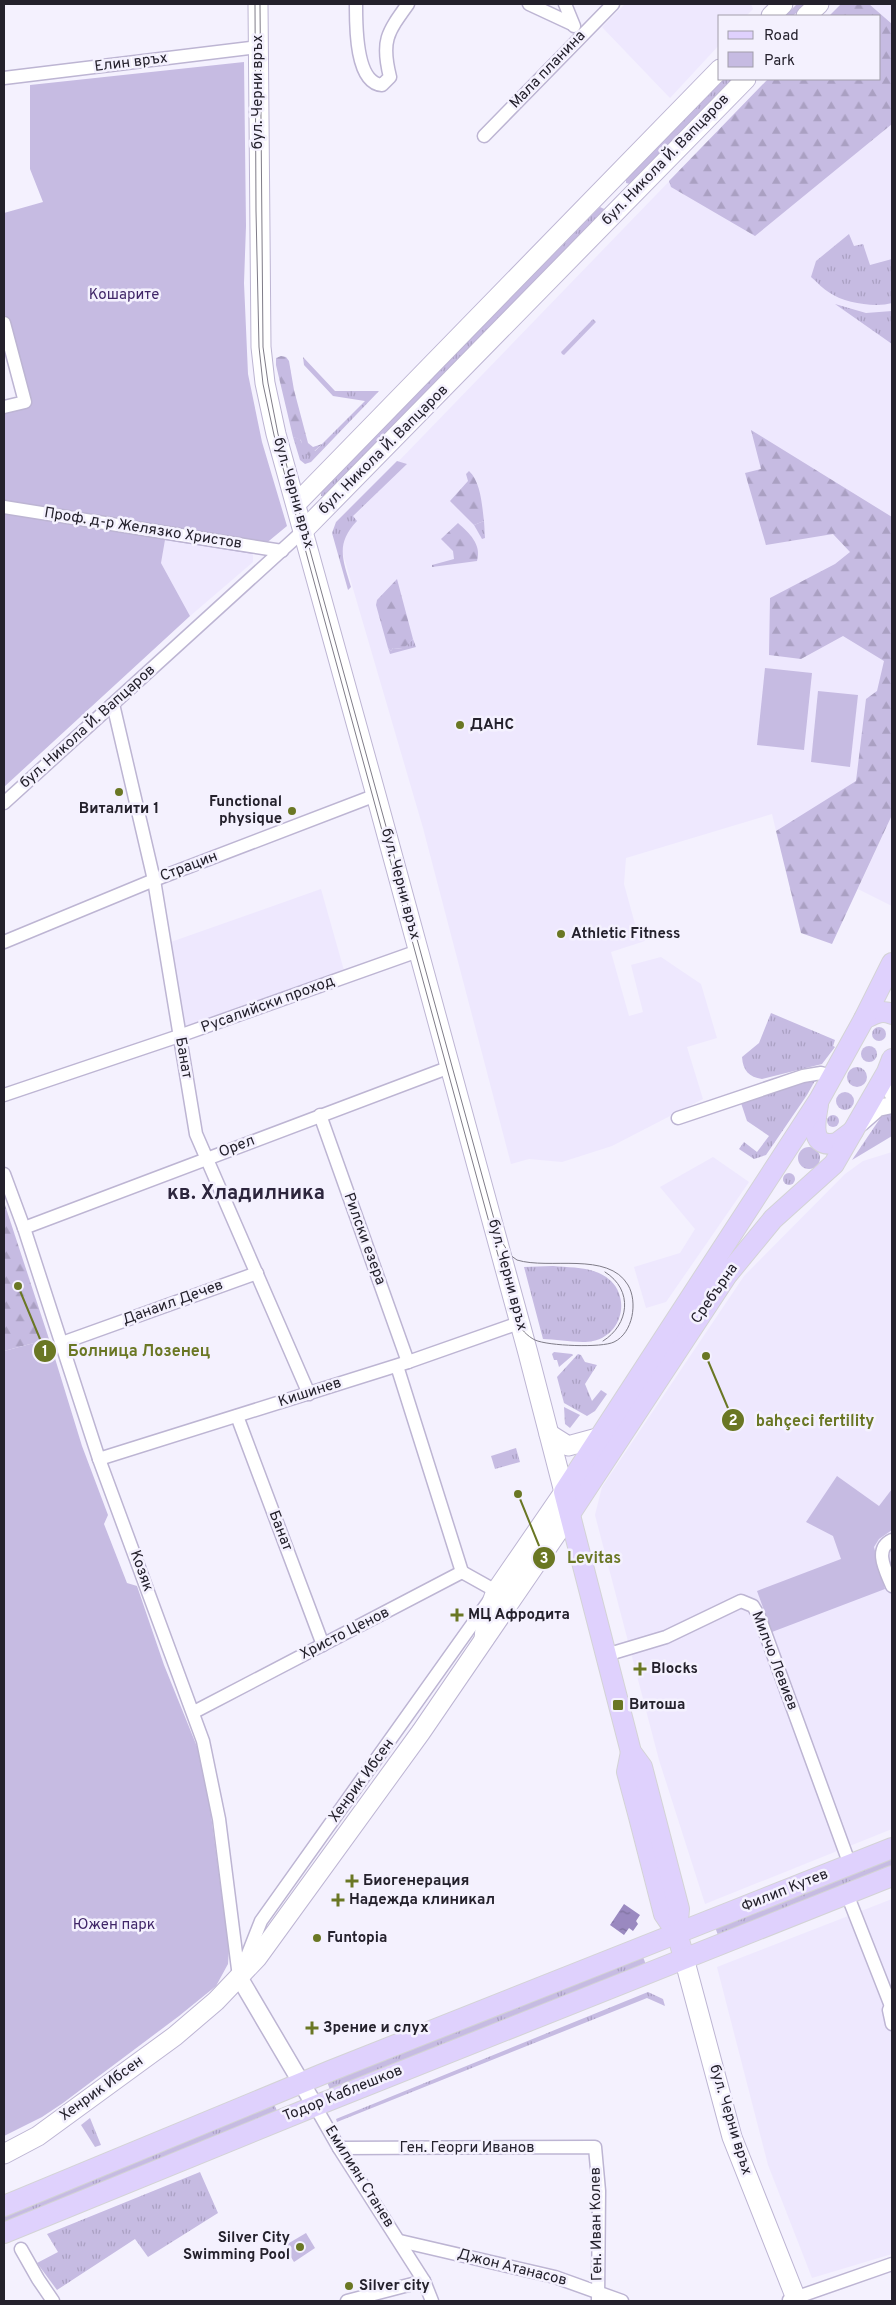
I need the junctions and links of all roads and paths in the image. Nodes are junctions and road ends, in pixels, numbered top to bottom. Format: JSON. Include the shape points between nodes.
{"nodes":[{"id":1,"x":258,"y":4,"type":"edge"},
{"id":2,"x":356,"y":4,"type":"edge"},
{"id":3,"x":408,"y":4,"type":"edge"},
{"id":4,"x":529,"y":4,"type":"edge"},
{"id":5,"x":565,"y":4,"type":"edge"},
{"id":6,"x":613,"y":4,"type":"edge"},
{"id":7,"x":783,"y":4,"type":"edge"},
{"id":8,"x":818,"y":4,"type":"edge"},
{"id":9,"x":772,"y":15,"type":"edge"},
{"id":10,"x":807,"y":15,"type":"edge"},
{"id":11,"x":572,"y":24,"type":"junction"},
{"id":12,"x":582,"y":35,"type":"junction"},
{"id":13,"x":258,"y":47,"type":"junction"},
{"id":14,"x":718,"y":71,"type":"edge"},
{"id":15,"x":4,"y":78,"type":"edge"},
{"id":16,"x":745,"y":80,"type":"edge"},
{"id":17,"x":484,"y":136,"type":"dead end"},
{"id":18,"x":606,"y":186,"type":"junction"},
{"id":19,"x":624,"y":204,"type":"junction"},
{"id":20,"x":4,"y":323,"type":"edge"},
{"id":21,"x":4,"y":407,"type":"edge"},
{"id":22,"x":296,"y":504,"type":"junction"},
{"id":23,"x":4,"y":507,"type":"edge"},
{"id":24,"x":303,"y":532,"type":"junction"},
{"id":25,"x":282,"y":551,"type":"junction"},
{"id":26,"x":113,"y":704,"type":"junction"},
{"id":27,"x":376,"y":795,"type":"junction"},
{"id":28,"x":4,"y":803,"type":"edge"},
{"id":29,"x":154,"y":880,"type":"junction"},
{"id":30,"x":4,"y":942,"type":"edge"},
{"id":31,"x":418,"y":951,"type":"junction"},
{"id":32,"x":892,"y":963,"type":"edge"},
{"id":33,"x":892,"y":1014,"type":"edge"},
{"id":34,"x":864,"y":1019,"type":"junction"},
{"id":35,"x":179,"y":1036,"type":"junction"},
{"id":36,"x":890,"y":1066,"type":"edge"},
{"id":37,"x":450,"y":1067,"type":"junction"},
{"id":38,"x":832,"y":1077,"type":"junction"},
{"id":39,"x":892,"y":1093,"type":"edge"},
{"id":40,"x":4,"y":1096,"type":"edge"},
{"id":41,"x":819,"y":1100,"type":"junction"},
{"id":42,"x":892,"y":1105,"type":"edge"},
{"id":43,"x":320,"y":1115,"type":"junction"},
{"id":44,"x":678,"y":1118,"type":"dead end"},
{"id":45,"x":856,"y":1128,"type":"junction"},
{"id":46,"x":206,"y":1159,"type":"junction"},
{"id":47,"x":4,"y":1174,"type":"edge"},
{"id":48,"x":24,"y":1228,"type":"junction"},
{"id":49,"x":257,"y":1273,"type":"junction"},
{"id":50,"x":520,"y":1323,"type":"junction"},
{"id":51,"x":62,"y":1343,"type":"junction"},
{"id":52,"x":403,"y":1364,"type":"junction"},
{"id":53,"x":308,"y":1394,"type":"junction"},
{"id":54,"x":237,"y":1416,"type":"junction"},
{"id":55,"x":549,"y":1434,"type":"junction"},
{"id":56,"x":601,"y":1437,"type":"junction"},
{"id":57,"x":99,"y":1459,"type":"junction"},
{"id":58,"x":564,"y":1492,"type":"junction"},
{"id":59,"x":570,"y":1514,"type":"junction"},
{"id":60,"x":892,"y":1540,"type":"edge"},
{"id":61,"x":462,"y":1572,"type":"junction"},
{"id":62,"x":892,"y":1586,"type":"edge"},
{"id":63,"x":496,"y":1591,"type":"junction"},
{"id":64,"x":484,"y":1639,"type":"junction"},
{"id":65,"x":323,"y":1645,"type":"junction"},
{"id":66,"x":606,"y":1655,"type":"junction"},
{"id":67,"x":194,"y":1712,"type":"junction"},
{"id":68,"x":892,"y":1848,"type":"edge"},
{"id":69,"x":850,"y":1865,"type":"junction"},
{"id":70,"x":892,"y":1876,"type":"edge"},
{"id":71,"x":847,"y":1894,"type":"junction"},
{"id":72,"x":677,"y":1933,"type":"junction"},
{"id":73,"x":684,"y":1958,"type":"junction"},
{"id":74,"x":239,"y":1977,"type":"junction"},
{"id":75,"x":891,"y":2005,"type":"edge"},
{"id":76,"x":892,"y":2024,"type":"edge"},
{"id":77,"x":302,"y":2082,"type":"junction"},
{"id":78,"x":315,"y":2106,"type":"junction"},
{"id":79,"x":595,"y":2147,"type":"joint"},
{"id":80,"x":339,"y":2148,"type":"junction"},
{"id":81,"x":4,"y":2154,"type":"edge"},
{"id":82,"x":4,"y":2206,"type":"edge"},
{"id":83,"x":4,"y":2233,"type":"edge"},
{"id":84,"x":400,"y":2241,"type":"junction"},
{"id":85,"x":21,"y":2249,"type":"dead end"},
{"id":86,"x":892,"y":2264,"type":"edge"},
{"id":87,"x":424,"y":2280,"type":"junction"},
{"id":88,"x":598,"y":2296,"type":"edge"},
{"id":89,"x":793,"y":2300,"type":"edge"},
{"id":90,"x":54,"y":2301,"type":"edge"},
{"id":91,"x":346,"y":2301,"type":"edge"},
{"id":92,"x":432,"y":2301,"type":"edge"},
{"id":93,"x":622,"y":2301,"type":"edge"}],
"edges":[{"from":1,"to":13,"type":"main road","name":"бул. Черни връх"},
{"from":2,"to":3,"type":"street","via":[[361,61],[376,85],[382,85],[390,77],[384,46]]},
{"from":4,"to":11,"type":"street"},
{"from":5,"to":11,"type":"street"},
{"from":6,"to":12,"type":"street","name":"Мала планина"},
{"from":7,"to":9,"type":"main road"},
{"from":8,"to":10,"type":"main road"},
{"from":11,"to":12,"type":"street"},
{"from":12,"to":17,"type":"street","name":"Мала планина"},
{"from":13,"to":15,"type":"street","name":"Елин връх"},
{"from":13,"to":22,"type":"main road","name":"бул. Черни връх","via":[[261,347],[276,434]]},
{"from":14,"to":18,"type":"main road","name":"бул. Никола Й. Вапцаров"},
{"from":16,"to":19,"type":"main road","name":"бул. Никола Й. Вапцаров"},
{"from":18,"to":19,"type":"main road"},
{"from":18,"to":22,"type":"main road","name":"бул. Никола Й. Вапцаров"},
{"from":19,"to":24,"type":"main road","name":"бул. Никола Й. Вапцаров"},
{"from":20,"to":21,"type":"street","via":[[25,402]]},
{"from":22,"to":24,"type":"main road","name":"бул. Черни връх"},
{"from":23,"to":25,"type":"street","name":"Проф. д-р Желязко Христов"},
{"from":24,"to":25,"type":"street","name":"бул. Никола Й. Вапцаров"},
{"from":24,"to":27,"type":"main road","name":"бул. Черни връх"},
{"from":25,"to":26,"type":"street","name":"бул. Никола Й. Вапцаров"},
{"from":26,"to":28,"type":"street","name":"бул. Никола Й. Вапцаров"},
{"from":26,"to":29,"type":"street","name":"Банат"},
{"from":27,"to":29,"type":"street","name":"Страцин"},
{"from":27,"to":31,"type":"main road","name":"бул. Черни връх"},
{"from":29,"to":30,"type":"street","name":"Страцин"},
{"from":29,"to":35,"type":"street","name":"Банат"},
{"from":31,"to":35,"type":"street","name":"Русалийски проход"},
{"from":31,"to":37,"type":"main road","name":"бул. Черни връх"},
{"from":32,"to":34,"type":"main road","name":"Сребърна"},
{"from":33,"to":34,"type":"main road","via":[[878,1012]]},
{"from":34,"to":38,"type":"main road","name":"Сребърна"},
{"from":35,"to":40,"type":"street","name":"Русалийски проход"},
{"from":35,"to":46,"type":"street","name":"Банат","via":[[196,1134]]},
{"from":36,"to":39,"type":"street"},
{"from":36,"to":45,"type":"main road"},
{"from":37,"to":43,"type":"street","name":"Орел"},
{"from":37,"to":50,"type":"main road","name":"бул. Черни връх"},
{"from":38,"to":41,"type":"main road","name":"Сребърна"},
{"from":38,"to":44,"type":"street","via":[[821,1074],[803,1076]]},
{"from":41,"to":45,"type":"main road","via":[[814,1127],[816,1135],[824,1143],[837,1143]]},
{"from":41,"to":56,"type":"main road","name":"Сребърна"},
{"from":42,"to":45,"type":"street","name":"Сребърна","via":[[878,1108]]},
{"from":43,"to":46,"type":"street","name":"Орел"},
{"from":43,"to":52,"type":"street","name":"Рилски езера"},
{"from":45,"to":59,"type":"main road","name":"Сребърна","via":[[834,1164],[773,1219],[727,1275]]},
{"from":46,"to":48,"type":"street","name":"Орел"},
{"from":46,"to":49,"type":"street","name":"Банат"},
{"from":47,"to":48,"type":"street","name":"Козяк"},
{"from":48,"to":51,"type":"street","name":"Козяк"},
{"from":49,"to":51,"type":"street","name":"Данаил Дечев"},
{"from":49,"to":53,"type":"street","name":"Банат"},
{"from":50,"to":52,"type":"street","name":"Кишинев"},
{"from":50,"to":55,"type":"main road","name":"бул. Черни връх"},
{"from":51,"to":57,"type":"street","name":"Козяк"},
{"from":52,"to":53,"type":"street","name":"Кишинев"},
{"from":52,"to":61,"type":"street","name":"Рилски езера"},
{"from":53,"to":54,"type":"street","name":"Кишинев"},
{"from":54,"to":57,"type":"street","name":"Кишинев"},
{"from":54,"to":65,"type":"street","name":"Банат"},
{"from":55,"to":56,"type":"main road","via":[[568,1446]]},
{"from":55,"to":58,"type":"main road","name":"бул. Черни връх"},
{"from":56,"to":58,"type":"main road","name":"Сребърна"},
{"from":57,"to":67,"type":"street","name":"Козяк"},
{"from":58,"to":59,"type":"main road","name":"бул. Черни връх"},
{"from":58,"to":63,"type":"main road","name":"Хенрик Ибсен"},
{"from":59,"to":64,"type":"main road","name":"Хенрик Ибсен"},
{"from":59,"to":66,"type":"main road","name":"бул. Черни връх"},
{"from":60,"to":62,"type":"street","via":[[885,1545],[882,1554]]},
{"from":61,"to":63,"type":"street"},
{"from":61,"to":65,"type":"street","name":"Христо Ценов"},
{"from":63,"to":64,"type":"main road","name":"Хенрик Ибсен","via":[[486,1620]]},
{"from":63,"to":74,"type":"street","name":"Хенрик Ибсен","via":[[261,1921]]},
{"from":64,"to":74,"type":"main road","name":"Хенрик Ибсен","via":[[290,1914]]},
{"from":65,"to":67,"type":"street","name":"Христо Ценов"},
{"from":66,"to":69,"type":"street","name":"Милчо Левиев","via":[[666,1637],[742,1601],[753,1606]]},
{"from":66,"to":72,"type":"main road","name":"бул. Черни връх","via":[[631,1752],[642,1767],[677,1899]]},
{"from":67,"to":74,"type":"street","name":"Козяк","via":[[219,1819]]},
{"from":68,"to":69,"type":"main road","name":"Филип Кутев"},
{"from":69,"to":72,"type":"main road","name":"Филип Кутев"},
{"from":70,"to":71,"type":"main road","name":"Филип Кутев"},
{"from":71,"to":73,"type":"main road","name":"Филип Кутев"},
{"from":71,"to":75,"type":"street"},
{"from":72,"to":73,"type":"main road","name":"бул. Черни връх"},
{"from":72,"to":77,"type":"main road","name":"Тодор Каблешков"},
{"from":73,"to":78,"type":"main road","name":"Тодор Каблешков"},
{"from":73,"to":89,"type":"main road","name":"бул. Черни връх","via":[[732,2137]]},
{"from":74,"to":77,"type":"street","name":"Емилиян Станев"},
{"from":74,"to":81,"type":"main road","name":"Хенрик Ибсен","via":[[175,2036],[38,2136]]},
{"from":75,"to":76,"type":"street"},
{"from":77,"to":78,"type":"street","name":"Емилиян Станев"},
{"from":77,"to":82,"type":"main road","name":"Тодор Каблешков"},
{"from":78,"to":80,"type":"street","name":"Емилиян Станев"},
{"from":78,"to":83,"type":"main road","name":"Тодор Каблешков"},
{"from":79,"to":80,"type":"street","name":"Ген. Георги Иванов"},
{"from":79,"to":88,"type":"street","name":"Ген. Иван Колев","via":[[599,2191]]},
{"from":80,"to":84,"type":"street","name":"Емилиян Станев"},
{"from":84,"to":87,"type":"street","name":"Емилиян Станев"},
{"from":84,"to":88,"type":"street","name":"Джон Атанасов","via":[[555,2277]]},
{"from":85,"to":90,"type":"street"},
{"from":86,"to":89,"type":"street"},
{"from":87,"to":91,"type":"street"},
{"from":87,"to":92,"type":"street","name":"Емилиян Станев"},
{"from":88,"to":93,"type":"street","name":"Джон Атанасов"}]}
